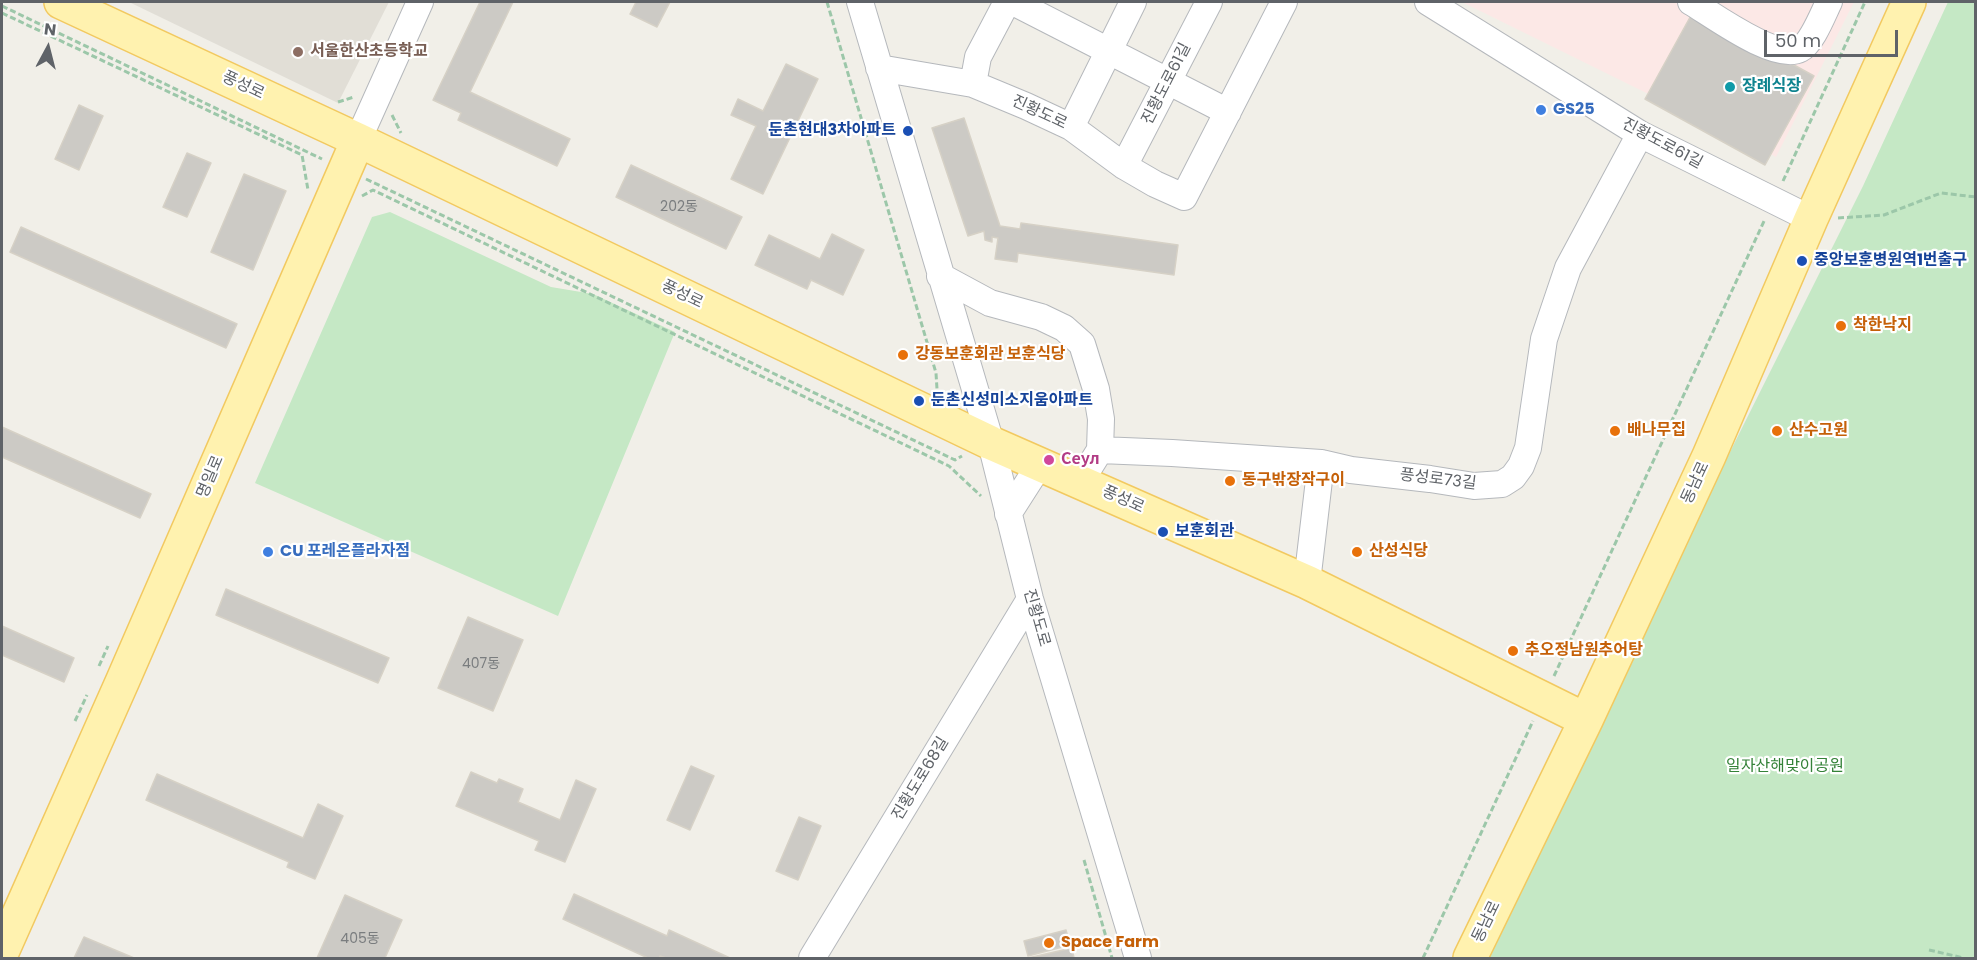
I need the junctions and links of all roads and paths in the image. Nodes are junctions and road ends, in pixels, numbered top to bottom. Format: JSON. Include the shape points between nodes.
{"nodes":[{"id":1,"x":61,"y":2,"type":"edge"},
{"id":2,"x":420,"y":2,"type":"edge"},
{"id":3,"x":827,"y":2,"type":"edge"},
{"id":4,"x":860,"y":2,"type":"edge"},
{"id":5,"x":1007,"y":2,"type":"edge"},
{"id":6,"x":1013,"y":2,"type":"edge"},
{"id":7,"x":1133,"y":2,"type":"edge"},
{"id":8,"x":1209,"y":2,"type":"edge"},
{"id":9,"x":1284,"y":2,"type":"edge"},
{"id":10,"x":1428,"y":2,"type":"edge"},
{"id":11,"x":1691,"y":2,"type":"edge"},
{"id":12,"x":1829,"y":2,"type":"edge"},
{"id":13,"x":1864,"y":2,"type":"edge"},
{"id":14,"x":1909,"y":2,"type":"edge"},
{"id":15,"x":2,"y":6,"type":"edge"},
{"id":16,"x":2,"y":13,"type":"edge"},
{"id":17,"x":1108,"y":51,"type":"junction"},
{"id":18,"x":879,"y":68,"type":"junction"},
{"id":19,"x":1169,"y":82,"type":"junction"},
{"id":20,"x":973,"y":84,"type":"junction"},
{"id":21,"x":359,"y":87,"type":"dead end"},
{"id":22,"x":333,"y":104,"type":"dead end"},
{"id":23,"x":388,"y":106,"type":"dead end"},
{"id":24,"x":1228,"y":112,"type":"junction"},
{"id":25,"x":1071,"y":127,"type":"junction"},
{"id":26,"x":1640,"y":134,"type":"junction"},
{"id":27,"x":403,"y":138,"type":"dead end"},
{"id":28,"x":358,"y":140,"type":"junction"},
{"id":29,"x":327,"y":161,"type":"dead end"},
{"id":30,"x":1124,"y":166,"type":"junction"},
{"id":31,"x":358,"y":176,"type":"dead end"},
{"id":32,"x":309,"y":192,"type":"dead end"},
{"id":33,"x":1976,"y":197,"type":"edge"},
{"id":34,"x":359,"y":198,"type":"dead end"},
{"id":35,"x":1773,"y":201,"type":"junction"},
{"id":36,"x":1811,"y":219,"type":"junction"},
{"id":37,"x":940,"y":276,"type":"junction"},
{"id":38,"x":937,"y":391,"type":"dead end"},
{"id":39,"x":991,"y":443,"type":"junction"},
{"id":40,"x":1100,"y":450,"type":"junction"},
{"id":41,"x":1321,"y":463,"type":"junction"},
{"id":42,"x":1040,"y":464,"type":"junction"},
{"id":43,"x":1080,"y":482,"type":"junction"},
{"id":44,"x":996,"y":510,"type":"junction"},
{"id":45,"x":1307,"y":582,"type":"junction"},
{"id":46,"x":1030,"y":599,"type":"junction"},
{"id":47,"x":109,"y":645,"type":"dead end"},
{"id":48,"x":99,"y":666,"type":"dead end"},
{"id":49,"x":1544,"y":699,"type":"junction"},
{"id":50,"x":1586,"y":720,"type":"junction"},
{"id":51,"x":1083,"y":857,"type":"dead end"},
{"id":52,"x":1929,"y":950,"type":"dead end"},
{"id":53,"x":2,"y":952,"type":"edge"},
{"id":54,"x":812,"y":958,"type":"edge"},
{"id":55,"x":1112,"y":958,"type":"edge"},
{"id":56,"x":1138,"y":958,"type":"edge"},
{"id":57,"x":1424,"y":958,"type":"edge"},
{"id":58,"x":1470,"y":958,"type":"edge"},
{"id":59,"x":1964,"y":958,"type":"edge"}],
"edges":[{"from":1,"to":28,"type":"main road","name":"풍성로"},
{"from":2,"to":28,"type":"street","name":"명일로"},
{"from":3,"to":38,"type":"path","via":[[936,373]]},
{"from":4,"to":18,"type":"street","name":"진황도로"},
{"from":5,"to":20,"type":"street","via":[[978,57]]},
{"from":6,"to":17,"type":"street"},
{"from":7,"to":17,"type":"street"},
{"from":8,"to":19,"type":"street","name":"진황도로61길"},
{"from":9,"to":24,"type":"street"},
{"from":10,"to":26,"type":"street","name":"진황도로61길"},
{"from":11,"to":12,"type":"street","via":[[1756,41],[1789,52],[1802,49]]},
{"from":13,"to":35,"type":"path"},
{"from":14,"to":36,"type":"main road","name":"동남로"},
{"from":15,"to":29,"type":"path"},
{"from":16,"to":32,"type":"path","via":[[302,155]]},
{"from":17,"to":19,"type":"street"},
{"from":17,"to":25,"type":"street"},
{"from":18,"to":20,"type":"street","name":"진황도로"},
{"from":18,"to":37,"type":"street","name":"진황도로"},
{"from":19,"to":24,"type":"street"},
{"from":19,"to":30,"type":"street","name":"진황도로61길"},
{"from":20,"to":25,"type":"street","name":"진황도로"},
{"from":21,"to":22,"type":"path","via":[[353,98]]},
{"from":23,"to":27,"type":"path"},
{"from":24,"to":30,"type":"street","name":"진황도로","via":[[1184,197]]},
{"from":25,"to":30,"type":"street","name":"진황도로"},
{"from":26,"to":35,"type":"street","name":"진황도로61길"},
{"from":26,"to":41,"type":"street","name":"풍성로73길","via":[[1568,268],[1544,339],[1528,448],[1513,477],[1502,484],[1474,486]]},
{"from":28,"to":39,"type":"main road","name":"풍성로"},
{"from":28,"to":53,"type":"main road","name":"명일로"},
{"from":31,"to":39,"type":"path","via":[[955,459]]},
{"from":33,"to":36,"type":"path","via":[[1941,193],[1884,215]]},
{"from":34,"to":44,"type":"path","via":[[373,190],[949,466]]},
{"from":35,"to":36,"type":"street","name":"진황도로61길"},
{"from":35,"to":49,"type":"path"},
{"from":36,"to":50,"type":"main road","name":"동남로","via":[[1709,456]]},
{"from":37,"to":39,"type":"street","name":"진황도로"},
{"from":37,"to":40,"type":"street","via":[[990,303],[1041,317],[1064,328],[1082,344],[1096,389]]},
{"from":39,"to":42,"type":"main road","name":"풍성로"},
{"from":39,"to":44,"type":"street","name":"진황도로"},
{"from":40,"to":41,"type":"street","name":"풍성로73길"},
{"from":40,"to":43,"type":"street"},
{"from":41,"to":45,"type":"street"},
{"from":42,"to":43,"type":"main road","name":"풍성로"},
{"from":42,"to":44,"type":"street"},
{"from":43,"to":45,"type":"main road","name":"풍성로"},
{"from":44,"to":46,"type":"street","name":"진황도로"},
{"from":45,"to":49,"type":"main road","name":"풍성로"},
{"from":46,"to":54,"type":"street","name":"진황도로68길"},
{"from":46,"to":56,"type":"street","name":"진황도로"},
{"from":47,"to":48,"type":"path"},
{"from":49,"to":50,"type":"main road","name":"풍성로"},
{"from":49,"to":57,"type":"path"},
{"from":50,"to":58,"type":"main road","name":"동남로"},
{"from":51,"to":55,"type":"path"},
{"from":52,"to":59,"type":"path"}]}
